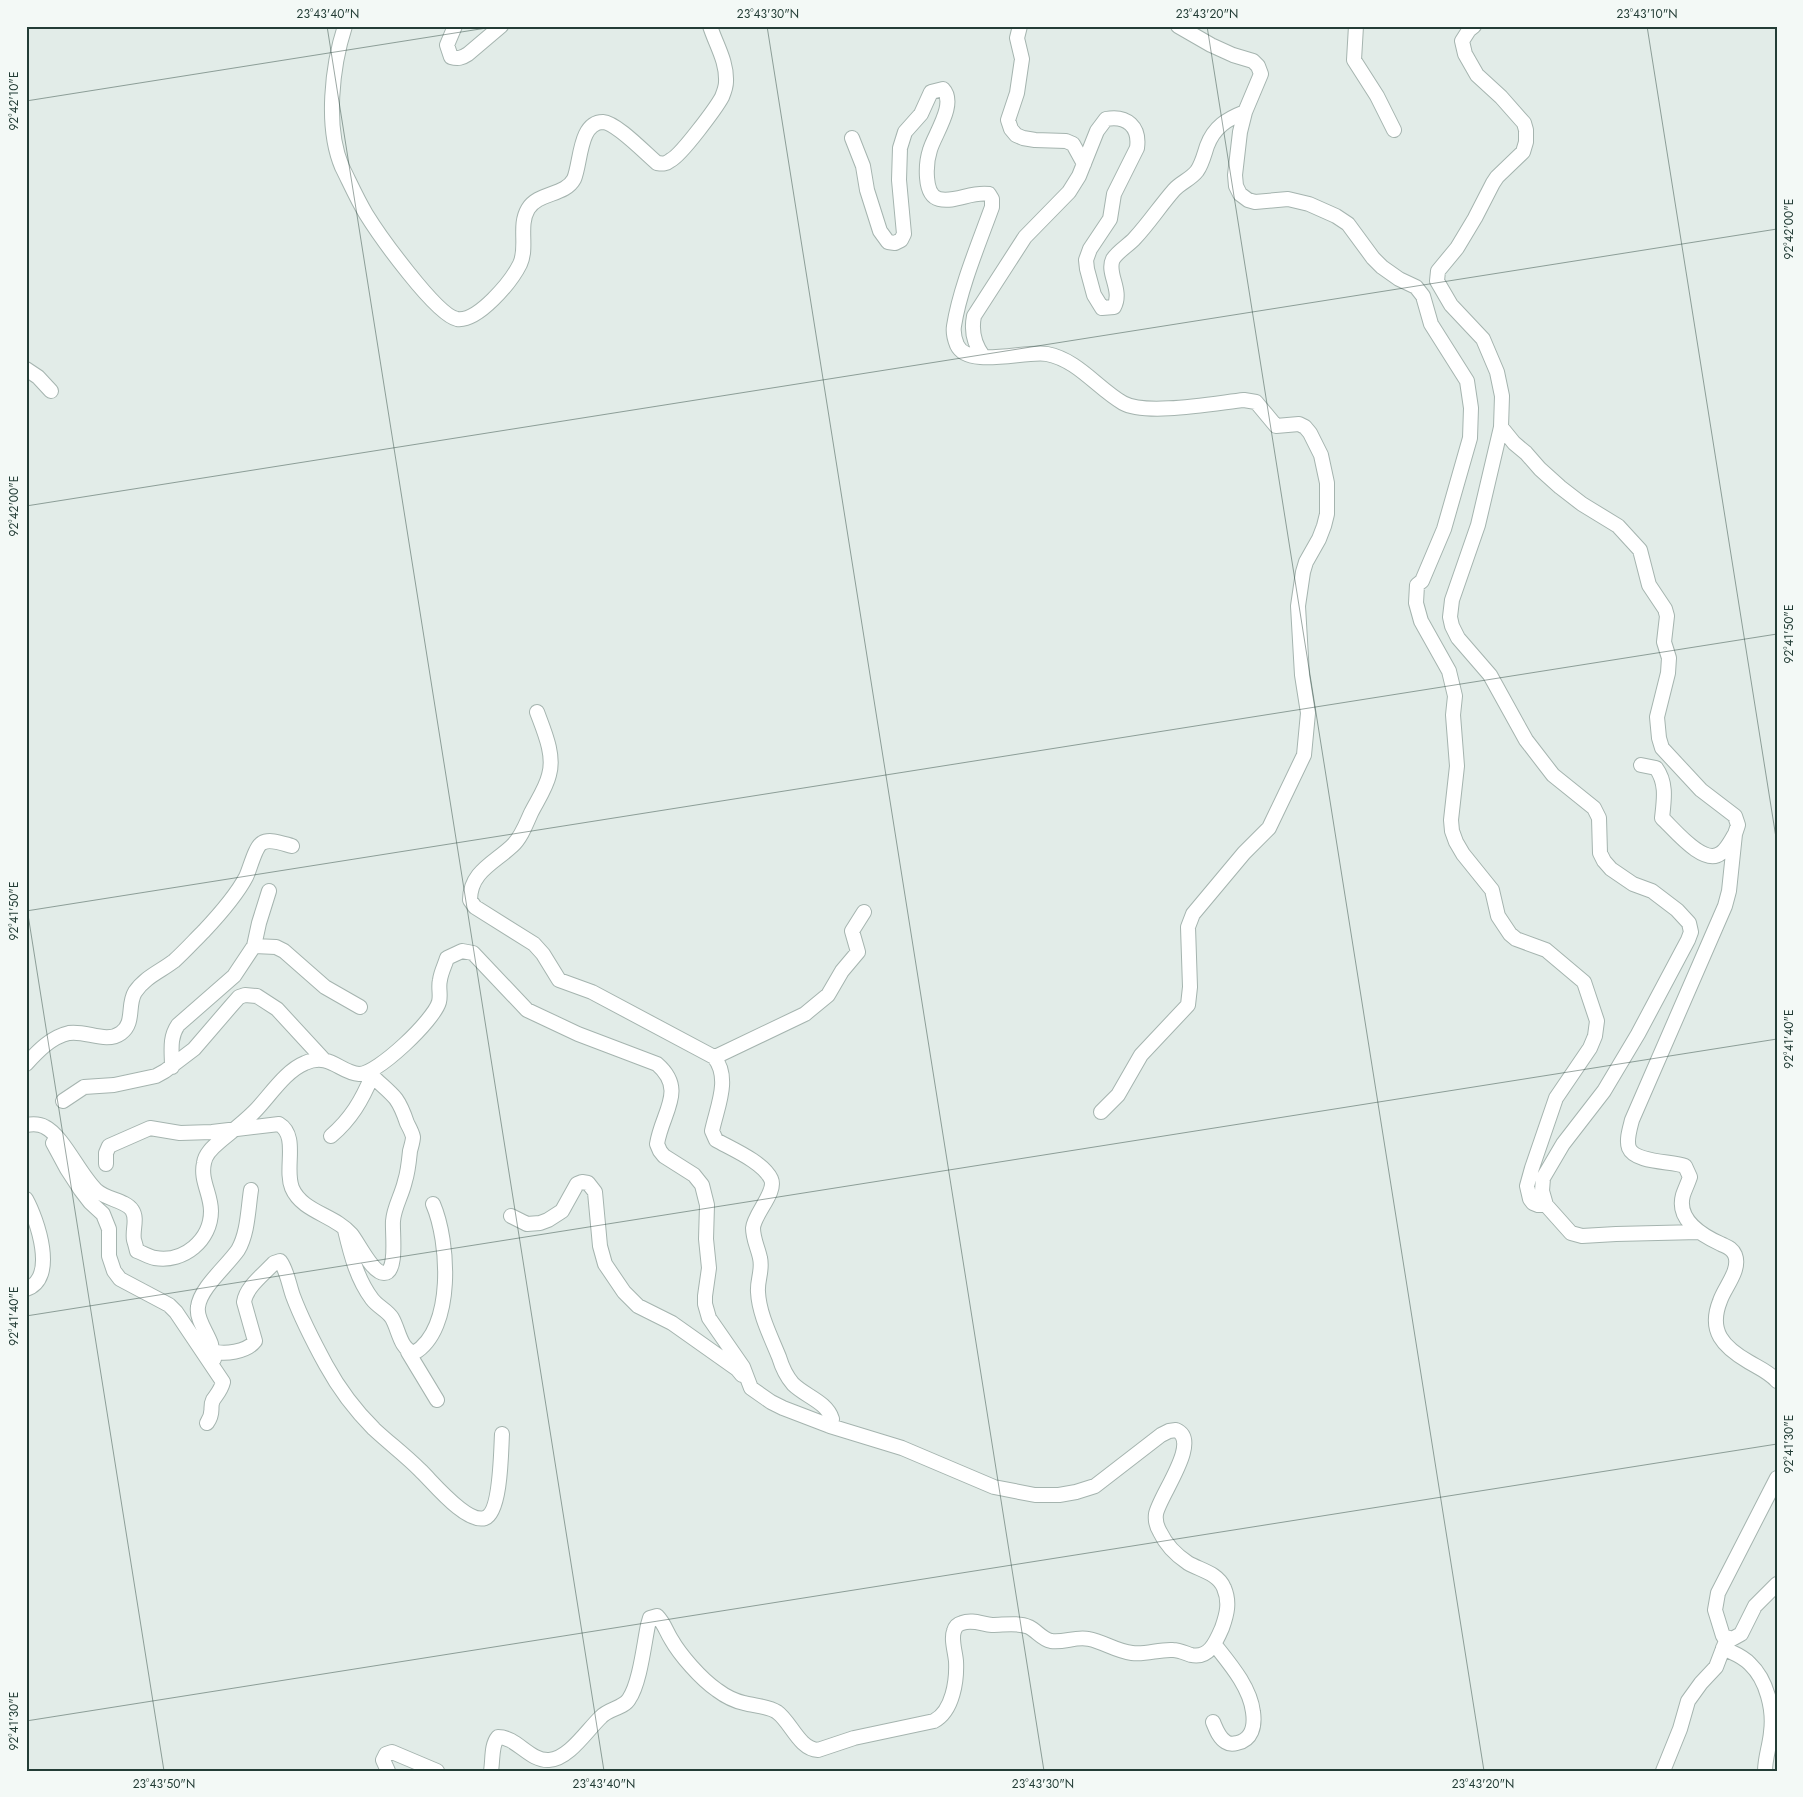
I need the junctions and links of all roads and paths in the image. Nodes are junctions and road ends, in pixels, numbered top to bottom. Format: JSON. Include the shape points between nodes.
{"nodes":[{"id":1,"x":345,"y":26,"type":"edge"},
{"id":2,"x":455,"y":26,"type":"edge"},
{"id":3,"x":501,"y":26,"type":"edge"},
{"id":4,"x":710,"y":26,"type":"edge"},
{"id":5,"x":1020,"y":26,"type":"edge"},
{"id":6,"x":1178,"y":26,"type":"edge"},
{"id":7,"x":1356,"y":26,"type":"edge"},
{"id":8,"x":1474,"y":26,"type":"edge"},
{"id":9,"x":1245,"y":112,"type":"junction"},
{"id":10,"x":1394,"y":130,"type":"dead end"},
{"id":11,"x":852,"y":138,"type":"dead end"},
{"id":12,"x":1084,"y":164,"type":"junction"},
{"id":13,"x":983,"y":356,"type":"junction"},
{"id":14,"x":26,"y":369,"type":"edge"},
{"id":15,"x":51,"y":391,"type":"dead end"},
{"id":16,"x":1502,"y":427,"type":"junction"},
{"id":17,"x":537,"y":712,"type":"dead end"},
{"id":18,"x":1641,"y":765,"type":"dead end"},
{"id":19,"x":1735,"y":834,"type":"junction"},
{"id":20,"x":292,"y":846,"type":"dead end"},
{"id":21,"x":269,"y":891,"type":"dead end"},
{"id":22,"x":864,"y":912,"type":"dead end"},
{"id":23,"x":254,"y":946,"type":"junction"},
{"id":24,"x":360,"y":1007,"type":"dead end"},
{"id":25,"x":715,"y":1057,"type":"junction"},
{"id":26,"x":324,"y":1060,"type":"junction"},
{"id":27,"x":26,"y":1064,"type":"edge"},
{"id":28,"x":172,"y":1067,"type":"junction"},
{"id":29,"x":371,"y":1074,"type":"junction"},
{"id":30,"x":63,"y":1101,"type":"dead end"},
{"id":31,"x":1101,"y":1112,"type":"dead end"},
{"id":32,"x":26,"y":1125,"type":"edge"},
{"id":33,"x":45,"y":1126,"type":"junction"},
{"id":34,"x":234,"y":1131,"type":"junction"},
{"id":35,"x":331,"y":1136,"type":"dead end"},
{"id":36,"x":106,"y":1164,"type":"dead end"},
{"id":37,"x":251,"y":1190,"type":"dead end"},
{"id":38,"x":26,"y":1199,"type":"edge"},
{"id":39,"x":433,"y":1204,"type":"dead end"},
{"id":40,"x":1546,"y":1205,"type":"junction"},
{"id":41,"x":511,"y":1216,"type":"dead end"},
{"id":42,"x":344,"y":1227,"type":"junction"},
{"id":43,"x":1699,"y":1232,"type":"junction"},
{"id":44,"x":26,"y":1289,"type":"edge"},
{"id":45,"x":212,"y":1350,"type":"junction"},
{"id":46,"x":408,"y":1352,"type":"junction"},
{"id":47,"x":215,"y":1370,"type":"junction"},
{"id":48,"x":1777,"y":1381,"type":"edge"},
{"id":49,"x":751,"y":1388,"type":"junction"},
{"id":50,"x":437,"y":1400,"type":"dead end"},
{"id":51,"x":207,"y":1423,"type":"dead end"},
{"id":52,"x":830,"y":1426,"type":"junction"},
{"id":53,"x":502,"y":1434,"type":"dead end"},
{"id":54,"x":1777,"y":1478,"type":"edge"},
{"id":55,"x":1777,"y":1584,"type":"edge"},
{"id":56,"x":1725,"y":1643,"type":"junction"},
{"id":57,"x":1214,"y":1645,"type":"junction"},
{"id":58,"x":1213,"y":1722,"type":"dead end"},
{"id":59,"x":388,"y":1771,"type":"edge"},
{"id":60,"x":437,"y":1771,"type":"edge"},
{"id":61,"x":491,"y":1771,"type":"edge"},
{"id":62,"x":1662,"y":1771,"type":"edge"},
{"id":63,"x":1765,"y":1771,"type":"edge"}],
"edges":[{"from":1,"to":4,"type":"street","via":[[332,87],[340,163],[366,215],[423,290],[442,311],[455,319],[473,316],[505,286],[520,264],[527,210],[532,203],[568,186],[574,179],[589,129],[603,122],[614,126],[657,163],[673,159],[684,148],[722,97],[726,85],[723,58]]},
{"from":2,"to":3,"type":"street","via":[[447,44],[451,57],[457,59],[464,57]]},
{"from":5,"to":12,"type":"street","via":[[1017,38],[1022,59],[1017,93],[1008,120],[1011,129],[1023,138],[1073,144]]},
{"from":6,"to":9,"type":"street","via":[[1233,55],[1253,60],[1258,66],[1261,74]]},
{"from":7,"to":10,"type":"street","via":[[1354,60]]},
{"from":8,"to":16,"type":"street","via":[[1462,42],[1465,54],[1477,75],[1524,123],[1526,142],[1523,152],[1497,177],[1457,248],[1441,265],[1436,276],[1447,299],[1483,339],[1497,372],[1502,396]]},
{"from":9,"to":12,"type":"street","via":[[1217,128],[1196,171],[1174,190],[1140,233],[1116,254],[1111,265],[1117,301],[1114,307],[1109,308],[1102,308],[1098,302],[1086,260],[1110,218],[1114,194],[1137,148],[1135,128],[1116,117],[1106,119],[1096,131]]},
{"from":9,"to":40,"type":"street","via":[[1235,175],[1240,194],[1256,202],[1288,199],[1309,204],[1348,224],[1382,266],[1416,287],[1423,296],[1431,324],[1467,381],[1471,408],[1470,438],[1444,530],[1417,586],[1416,603],[1421,621],[1449,671],[1455,696],[1452,716],[1457,766],[1451,820],[1456,842],[1492,890],[1498,916],[1510,934],[1546,950],[1584,982],[1597,1021],[1590,1048],[1556,1098],[1532,1168],[1528,1186],[1530,1200]]},
{"from":11,"to":13,"type":"street","via":[[880,231],[888,242],[895,243],[904,234],[898,159],[902,139],[921,114],[931,92],[943,89],[946,93],[945,113],[927,162],[931,193],[937,199],[982,193],[989,194],[992,199],[954,327],[961,351]]},
{"from":12,"to":13,"type":"street","via":[[1069,192],[1020,243],[974,316],[975,342]]},
{"from":13,"to":31,"type":"street","via":[[1045,354],[1057,357],[1085,373],[1125,404],[1138,408],[1244,400],[1256,402],[1276,426],[1299,424],[1305,427],[1315,441],[1325,469],[1327,514],[1320,540],[1306,562],[1298,606],[1308,713],[1304,755],[1269,828],[1193,914],[1188,927],[1188,1005],[1141,1055],[1118,1095]]},
{"from":14,"to":15,"type":"street"},
{"from":16,"to":19,"type":"street","via":[[1540,469],[1582,504],[1618,526],[1643,555],[1649,585],[1667,616],[1664,642],[1669,666],[1657,717],[1662,748],[1701,790],[1736,816]]},
{"from":16,"to":40,"type":"street","via":[[1478,525],[1452,600],[1452,626],[1458,638],[1490,675],[1526,740],[1547,768],[1594,808],[1599,818],[1600,853],[1604,861],[1633,884],[1652,891],[1677,910],[1689,923],[1691,932],[1604,1091],[1563,1144],[1543,1178]]},
{"from":17,"to":25,"type":"street","via":[[547,739],[549,775],[514,844],[472,883],[472,904],[534,944],[559,980],[592,992]]},
{"from":18,"to":19,"type":"street","via":[[1656,768],[1662,776],[1662,818],[1701,853],[1714,857],[1721,854]]},
{"from":19,"to":43,"type":"street","via":[[1725,906],[1632,1120],[1628,1136],[1629,1148],[1634,1154],[1685,1166],[1690,1177],[1682,1196],[1682,1211],[1690,1225]]},
{"from":20,"to":27,"type":"street","via":[[265,842],[258,847],[235,894],[173,961],[136,991],[130,1023],[122,1033],[111,1037],[79,1033],[60,1036],[46,1044]]},
{"from":21,"to":23,"type":"street"},
{"from":22,"to":25,"type":"street","via":[[852,931],[858,952],[828,995],[800,1017]]},
{"from":23,"to":24,"type":"street","via":[[276,947],[284,951],[325,987]]},
{"from":23,"to":28,"type":"street","via":[[234,976],[178,1025],[172,1039]]},
{"from":25,"to":52,"type":"street","via":[[724,1081],[713,1136],[762,1168],[772,1182],[753,1228],[761,1268],[758,1291],[765,1320],[785,1373],[798,1389],[827,1409],[832,1419]]},
{"from":26,"to":28,"type":"street","via":[[277,1009],[256,996],[245,995],[239,997],[194,1049]]},
{"from":26,"to":29,"type":"street","via":[[359,1074]]},
{"from":26,"to":34,"type":"street","via":[[300,1065]]},
{"from":28,"to":30,"type":"street","via":[[156,1076],[131,1082],[84,1087]]},
{"from":29,"to":35,"type":"street","via":[[356,1109]]},
{"from":29,"to":42,"type":"street","via":[[396,1098],[413,1137],[405,1181],[394,1213],[394,1258],[388,1272],[376,1271]]},
{"from":29,"to":49,"type":"street","via":[[429,1018],[438,1004],[440,980],[448,958],[462,951],[473,953],[527,1010],[578,1034],[657,1064],[666,1072],[672,1094],[657,1144],[664,1156],[698,1179],[705,1193],[709,1268],[705,1304],[709,1318],[743,1367]]},
{"from":32,"to":33,"type":"street"},
{"from":33,"to":34,"type":"street","via":[[94,1188],[132,1209],[138,1251],[156,1258],[186,1254],[202,1240],[211,1213],[202,1174],[204,1161],[209,1152]]},
{"from":33,"to":47,"type":"street","via":[[66,1169],[103,1214],[114,1271],[120,1278],[169,1305]]},
{"from":34,"to":36,"type":"street","via":[[180,1133],[150,1128],[109,1146]]},
{"from":34,"to":42,"type":"street","via":[[273,1124],[284,1128],[290,1149],[289,1177],[297,1196]]},
{"from":37,"to":45,"type":"street","via":[[245,1235],[238,1251],[207,1288],[198,1308]]},
{"from":38,"to":44,"type":"street","via":[[43,1251],[37,1283]]},
{"from":39,"to":46,"type":"street","via":[[442,1232],[442,1312],[429,1340],[414,1353]]},
{"from":40,"to":43,"type":"street","via":[[1571,1233],[1582,1236]]},
{"from":41,"to":49,"type":"street","via":[[527,1224],[548,1220],[562,1211],[577,1184],[588,1183],[595,1192],[605,1264],[624,1292],[638,1306],[672,1323],[737,1369]]},
{"from":42,"to":46,"type":"street","via":[[351,1257],[363,1286],[392,1319]]},
{"from":43,"to":48,"type":"street","via":[[1732,1249],[1736,1258],[1717,1308],[1717,1332],[1729,1348]]},
{"from":45,"to":47,"type":"street"},
{"from":45,"to":53,"type":"street","via":[[230,1353],[255,1342],[245,1296],[274,1263],[280,1261],[302,1318],[326,1367],[348,1397],[373,1427],[440,1493],[477,1518],[485,1518],[494,1506]]},
{"from":46,"to":50,"type":"street"},
{"from":47,"to":51,"type":"street","via":[[223,1382],[212,1402],[212,1417]]},
{"from":49,"to":52,"type":"street","via":[[783,1408]]},
{"from":52,"to":57,"type":"street","via":[[902,1448],[994,1487],[1035,1495],[1059,1495],[1095,1486],[1161,1435],[1169,1431],[1180,1432],[1185,1439],[1184,1452],[1160,1503],[1156,1522],[1169,1547],[1186,1562],[1218,1579],[1223,1586],[1228,1608]]},
{"from":54,"to":56,"type":"street","via":[[1718,1593],[1715,1610]]},
{"from":55,"to":56,"type":"street","via":[[1755,1606],[1742,1634]]},
{"from":56,"to":62,"type":"street","via":[[1716,1667],[1688,1701]]},
{"from":56,"to":63,"type":"street","via":[[1750,1663],[1764,1682],[1772,1717]]},
{"from":57,"to":58,"type":"street","via":[[1233,1668],[1248,1696],[1254,1721],[1248,1737],[1233,1744],[1220,1736]]},
{"from":57,"to":61,"type":"street","via":[[1199,1656],[1174,1650],[1132,1653],[1091,1639],[1050,1641],[1027,1626],[964,1622],[954,1630],[957,1677],[941,1718],[813,1750],[778,1712],[731,1698],[716,1689],[678,1650],[657,1616],[650,1618],[639,1671],[628,1701],[604,1714],[568,1752],[557,1759],[538,1758],[505,1737],[498,1737]]},
{"from":59,"to":60,"type":"street","via":[[383,1760],[392,1752]]}]}
